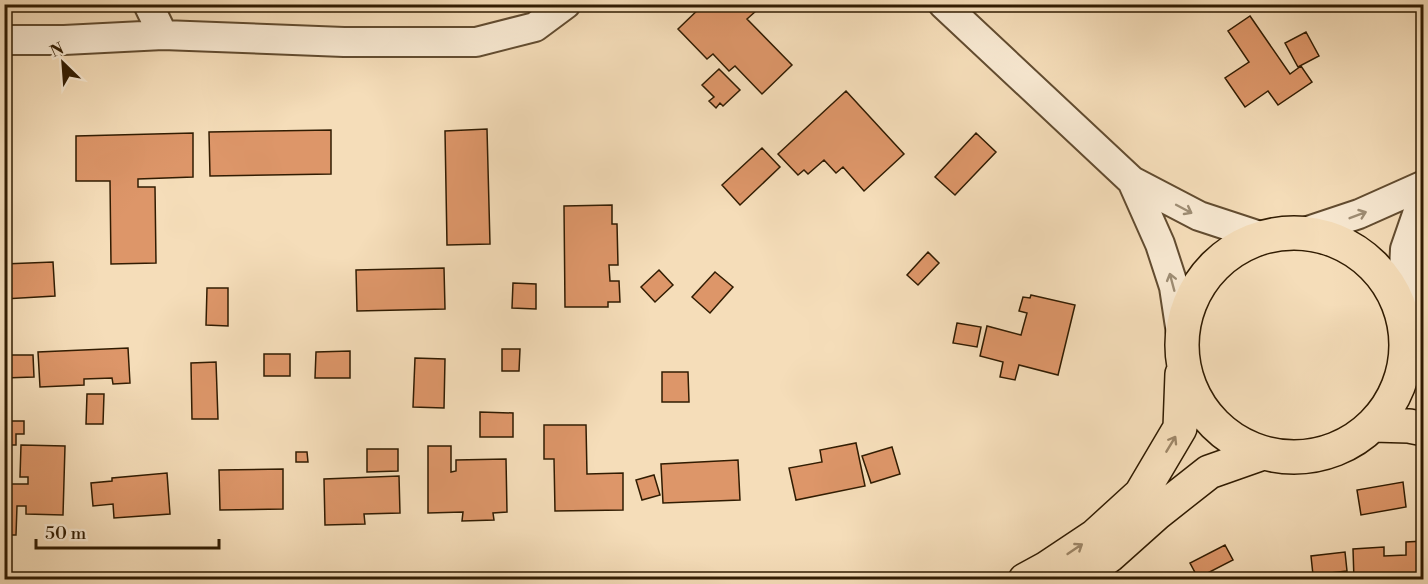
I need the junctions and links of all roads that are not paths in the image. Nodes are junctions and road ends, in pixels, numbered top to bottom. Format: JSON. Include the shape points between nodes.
{"nodes":[{"id":1,"x":148,"y":4,"type":"edge"},
{"id":2,"x":566,"y":4,"type":"edge"},
{"id":3,"x":943,"y":4,"type":"edge"},
{"id":4,"x":163,"y":36,"type":"junction"},
{"id":5,"x":4,"y":40,"type":"edge"},
{"id":6,"x":1132,"y":181,"type":"junction"},
{"id":7,"x":1424,"y":185,"type":"edge"},
{"id":8,"x":1424,"y":194,"type":"edge"},
{"id":9,"x":1302,"y":233,"type":"junction"},
{"id":10,"x":1263,"y":237,"type":"junction"},
{"id":11,"x":1404,"y":324,"type":"junction"},
{"id":12,"x":1182,"y":350,"type":"junction"},
{"id":13,"x":1424,"y":369,"type":"edge"},
{"id":14,"x":1373,"y":425,"type":"junction"},
{"id":15,"x":1424,"y":429,"type":"edge"},
{"id":16,"x":1263,"y":453,"type":"junction"},
{"id":17,"x":1025,"y":579,"type":"edge"},
{"id":18,"x":1075,"y":579,"type":"edge"}],
"edges":[{"from":1,"to":4,"type":"street"},
{"from":2,"to":4,"type":"street","via":[[535,27],[476,42]]},
{"from":3,"to":6,"type":"street"},
{"from":4,"to":5,"type":"street"},
{"from":6,"to":10,"type":"street","one_way":true,"via":[[1198,216]]},
{"from":12,"to":6,"type":"street","one_way":true,"via":[[1174,287]]},
{"from":9,"to":7,"type":"street","one_way":true,"via":[[1359,214]]},
{"from":8,"to":11,"type":"street","via":[[1405,249]]},
{"from":9,"to":10,"type":"highway"},
{"from":9,"to":11,"type":"highway","via":[[1335,240],[1364,257],[1387,281]]},
{"from":10,"to":12,"type":"highway","via":[[1232,252],[1206,276],[1189,306]]},
{"from":11,"to":13,"type":"highway"},
{"from":11,"to":14,"type":"highway","via":[[1404,369],[1393,399]]},
{"from":12,"to":16,"type":"highway","via":[[1191,391],[1209,419],[1233,440]]},
{"from":17,"to":12,"type":"highway","one_way":true,"via":[[1095,536],[1141,494],[1180,428]]},
{"from":14,"to":15,"type":"highway"},
{"from":14,"to":16,"type":"highway","via":[[1350,443],[1322,454],[1292,457]]},
{"from":16,"to":18,"type":"highway","via":[[1209,472],[1110,555]]}]}
